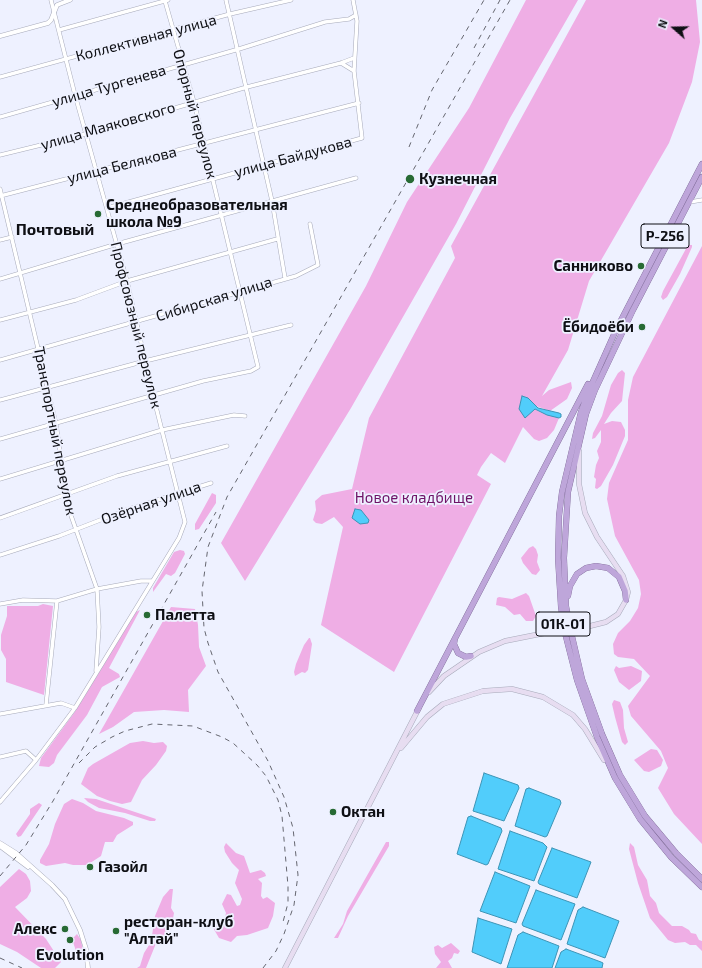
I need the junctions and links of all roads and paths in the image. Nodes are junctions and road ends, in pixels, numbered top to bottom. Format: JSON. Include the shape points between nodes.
{"nodes":[{"id":1,"x":51,"y":0,"type":"edge"},
{"id":2,"x":70,"y":0,"type":"edge"},
{"id":3,"x":167,"y":0,"type":"edge"},
{"id":4,"x":226,"y":0,"type":"edge"},
{"id":5,"x":292,"y":0,"type":"edge"},
{"id":6,"x":353,"y":0,"type":"edge"},
{"id":7,"x":54,"y":9,"type":"junction"},
{"id":8,"x":230,"y":14,"type":"junction"},
{"id":9,"x":356,"y":15,"type":"junction"},
{"id":10,"x":59,"y":30,"type":"junction"},
{"id":11,"x":173,"y":31,"type":"junction"},
{"id":12,"x":0,"y":36,"type":"edge"},
{"id":13,"x":238,"y":49,"type":"junction"},
{"id":14,"x":354,"y":58,"type":"junction"},
{"id":15,"x":66,"y":60,"type":"junction"},
{"id":16,"x":341,"y":64,"type":"junction"},
{"id":17,"x":182,"y":65,"type":"junction"},
{"id":18,"x":354,"y":71,"type":"junction"},
{"id":19,"x":0,"y":77,"type":"edge"},
{"id":20,"x":247,"y":87,"type":"junction"},
{"id":21,"x":75,"y":95,"type":"junction"},
{"id":22,"x":194,"y":102,"type":"junction"},
{"id":23,"x":359,"y":103,"type":"junction"},
{"id":24,"x":0,"y":116,"type":"edge"},
{"id":25,"x":255,"y":130,"type":"junction"},
{"id":26,"x":86,"y":134,"type":"junction"},
{"id":27,"x":204,"y":143,"type":"junction"},
{"id":28,"x":0,"y":155,"type":"edge"},
{"id":29,"x":264,"y":164,"type":"junction"},
{"id":30,"x":702,"y":164,"type":"edge"},
{"id":31,"x":97,"y":171,"type":"junction"},
{"id":32,"x":213,"y":178,"type":"junction"},
{"id":33,"x":356,"y":178,"type":"dead end"},
{"id":34,"x":701,"y":178,"type":"edge"},
{"id":35,"x":702,"y":187,"type":"edge"},
{"id":36,"x":0,"y":189,"type":"edge"},
{"id":37,"x":1,"y":196,"type":"edge"},
{"id":38,"x":702,"y":200,"type":"edge"},
{"id":39,"x":272,"y":201,"type":"junction"},
{"id":40,"x":689,"y":203,"type":"junction"},
{"id":41,"x":108,"y":208,"type":"junction"},
{"id":42,"x":222,"y":215,"type":"junction"},
{"id":43,"x":310,"y":224,"type":"dead end"},
{"id":44,"x":12,"y":237,"type":"junction"},
{"id":45,"x":277,"y":239,"type":"junction"},
{"id":46,"x":0,"y":240,"type":"edge"},
{"id":47,"x":117,"y":244,"type":"junction"},
{"id":48,"x":230,"y":252,"type":"junction"},
{"id":49,"x":19,"y":273,"type":"junction"},
{"id":50,"x":285,"y":278,"type":"junction"},
{"id":51,"x":0,"y":279,"type":"edge"},
{"id":52,"x":127,"y":281,"type":"junction"},
{"id":53,"x":240,"y":292,"type":"junction"},
{"id":54,"x":29,"y":312,"type":"junction"},
{"id":55,"x":0,"y":320,"type":"edge"},
{"id":56,"x":136,"y":322,"type":"junction"},
{"id":57,"x":291,"y":325,"type":"dead end"},
{"id":58,"x":619,"y":332,"type":"junction"},
{"id":59,"x":251,"y":334,"type":"junction"},
{"id":60,"x":39,"y":348,"type":"junction"},
{"id":61,"x":0,"y":360,"type":"edge"},
{"id":62,"x":145,"y":361,"type":"junction"},
{"id":63,"x":46,"y":387,"type":"junction"},
{"id":64,"x":153,"y":395,"type":"junction"},
{"id":65,"x":0,"y":400,"type":"edge"},
{"id":66,"x":245,"y":416,"type":"dead end"},
{"id":67,"x":56,"y":424,"type":"junction"},
{"id":68,"x":162,"y":430,"type":"junction"},
{"id":69,"x":0,"y":438,"type":"edge"},
{"id":70,"x":580,"y":438,"type":"junction"},
{"id":71,"x":227,"y":446,"type":"dead end"},
{"id":72,"x":62,"y":460,"type":"junction"},
{"id":73,"x":170,"y":461,"type":"junction"},
{"id":74,"x":0,"y":479,"type":"edge"},
{"id":75,"x":211,"y":483,"type":"dead end"},
{"id":76,"x":178,"y":492,"type":"junction"},
{"id":77,"x":66,"y":495,"type":"junction"},
{"id":78,"x":0,"y":518,"type":"edge"},
{"id":79,"x":76,"y":530,"type":"junction"},
{"id":80,"x":0,"y":555,"type":"edge"},
{"id":81,"x":152,"y":581,"type":"junction"},
{"id":82,"x":97,"y":589,"type":"junction"},
{"id":83,"x":626,"y":600,"type":"junction"},
{"id":84,"x":57,"y":601,"type":"junction"},
{"id":85,"x":0,"y":604,"type":"edge"},
{"id":86,"x":566,"y":606,"type":"junction"},
{"id":87,"x":456,"y":634,"type":"junction"},
{"id":88,"x":471,"y":656,"type":"junction"},
{"id":89,"x":96,"y":672,"type":"junction"},
{"id":90,"x":46,"y":705,"type":"junction"},
{"id":91,"x":75,"y":708,"type":"junction"},
{"id":92,"x":417,"y":710,"type":"junction"},
{"id":93,"x":0,"y":714,"type":"edge"},
{"id":94,"x":0,"y":757,"type":"edge"},
{"id":95,"x":36,"y":760,"type":"junction"},
{"id":96,"x":392,"y":760,"type":"junction"},
{"id":97,"x":615,"y":778,"type":"junction"},
{"id":98,"x":0,"y":802,"type":"edge"},
{"id":99,"x":0,"y":844,"type":"edge"},
{"id":100,"x":702,"y":879,"type":"edge"},
{"id":101,"x":702,"y":887,"type":"edge"},
{"id":102,"x":88,"y":968,"type":"edge"},
{"id":103,"x":285,"y":968,"type":"edge"}],
"edges":[{"from":1,"to":7,"type":"street","name":"Профсоюзный переулок"},
{"from":2,"to":7,"type":"street","via":[[57,5]]},
{"from":3,"to":10,"type":"street"},
{"from":3,"to":11,"type":"street","name":"Опорный переулок"},
{"from":4,"to":8,"type":"street"},
{"from":5,"to":8,"type":"street","name":"Коллективная улица"},
{"from":6,"to":9,"type":"street"},
{"from":7,"to":10,"type":"street","name":"Профсоюзный переулок"},
{"from":7,"to":12,"type":"street","via":[[51,20]]},
{"from":8,"to":11,"type":"street","name":"Коллективная улица"},
{"from":8,"to":13,"type":"street"},
{"from":9,"to":13,"type":"street","name":"улица Тургенева","via":[[350,19],[326,22]]},
{"from":9,"to":14,"type":"street"},
{"from":10,"to":15,"type":"street","name":"Профсоюзный переулок"},
{"from":11,"to":15,"type":"street","name":"Коллективная улица"},
{"from":11,"to":17,"type":"street","name":"Опорный переулок"},
{"from":13,"to":17,"type":"street","name":"улица Тургенева"},
{"from":13,"to":20,"type":"street"},
{"from":14,"to":16,"type":"street","name":"улица Маяковского"},
{"from":14,"to":18,"type":"street"},
{"from":15,"to":19,"type":"street","name":"Коллективная улица"},
{"from":15,"to":21,"type":"street","name":"Профсоюзный переулок"},
{"from":16,"to":18,"type":"street"},
{"from":16,"to":20,"type":"street","name":"улица Маяковского"},
{"from":17,"to":21,"type":"street","name":"улица Тургенева"},
{"from":17,"to":22,"type":"street","name":"Опорный переулок"},
{"from":18,"to":23,"type":"street"},
{"from":20,"to":22,"type":"street","name":"улица Маяковского"},
{"from":20,"to":25,"type":"street"},
{"from":21,"to":24,"type":"street","name":"улица Тургенева"},
{"from":21,"to":26,"type":"street","name":"Профсоюзный переулок"},
{"from":22,"to":26,"type":"street","name":"улица Маяковского"},
{"from":22,"to":27,"type":"street","name":"Опорный переулок"},
{"from":23,"to":25,"type":"street","name":"улица Белякова"},
{"from":23,"to":29,"type":"street","name":"улица Байдукова","via":[[362,138]]},
{"from":25,"to":27,"type":"street","name":"улица Белякова"},
{"from":25,"to":29,"type":"street"},
{"from":26,"to":28,"type":"street","name":"улица Маяковского"},
{"from":26,"to":31,"type":"street","name":"Профсоюзный переулок"},
{"from":27,"to":31,"type":"street","name":"улица Белякова"},
{"from":27,"to":32,"type":"street","name":"Опорный переулок"},
{"from":29,"to":32,"type":"street","name":"улица Байдукова"},
{"from":29,"to":39,"type":"street"},
{"from":30,"to":58,"type":"highway","number":"Р-256"},
{"from":31,"to":37,"type":"street","name":"улица Белякова"},
{"from":31,"to":41,"type":"street","name":"Профсоюзный переулок"},
{"from":32,"to":41,"type":"street","name":"улица Байдукова"},
{"from":32,"to":42,"type":"street","name":"Опорный переулок"},
{"from":33,"to":39,"type":"street"},
{"from":34,"to":35,"type":"street"},
{"from":34,"to":40,"type":"highway","number":"Р-256"},
{"from":36,"to":37,"type":"street","name":"Транспортный переулок"},
{"from":37,"to":44,"type":"street","name":"Транспортный переулок"},
{"from":38,"to":40,"type":"street"},
{"from":39,"to":42,"type":"street"},
{"from":39,"to":45,"type":"street"},
{"from":40,"to":58,"type":"highway","number":"Р-256"},
{"from":41,"to":47,"type":"street","name":"Профсоюзный переулок"},
{"from":42,"to":47,"type":"street"},
{"from":42,"to":48,"type":"street","name":"Опорный переулок"},
{"from":43,"to":50,"type":"street","name":"Сибирская улица","via":[[318,265],[296,276]]},
{"from":44,"to":46,"type":"street"},
{"from":44,"to":49,"type":"street","name":"Транспортный переулок"},
{"from":45,"to":48,"type":"street"},
{"from":45,"to":50,"type":"street"},
{"from":47,"to":49,"type":"street"},
{"from":47,"to":52,"type":"street","name":"Профсоюзный переулок"},
{"from":48,"to":52,"type":"street"},
{"from":48,"to":53,"type":"street","name":"Опорный переулок"},
{"from":49,"to":51,"type":"street"},
{"from":49,"to":54,"type":"street","name":"Транспортный переулок"},
{"from":50,"to":53,"type":"street","name":"Сибирская улица"},
{"from":52,"to":54,"type":"street","via":[[76,300]]},
{"from":52,"to":56,"type":"street","name":"Профсоюзный переулок"},
{"from":53,"to":56,"type":"street","name":"Сибирская улица"},
{"from":53,"to":59,"type":"street","name":"Опорный переулок"},
{"from":54,"to":55,"type":"street"},
{"from":54,"to":60,"type":"street","name":"Транспортный переулок"},
{"from":56,"to":60,"type":"street","name":"Сибирская улица"},
{"from":56,"to":62,"type":"street","name":"Профсоюзный переулок"},
{"from":57,"to":59,"type":"street"},
{"from":58,"to":70,"type":"highway","number":"01К-01","via":[[595,390]]},
{"from":58,"to":87,"type":"highway"},
{"from":58,"to":97,"type":"highway","number":"01К-01","via":[[590,388],[574,436],[562,492],[558,558],[561,607],[570,657],[585,705]]},
{"from":59,"to":62,"type":"street"},
{"from":59,"to":64,"type":"street","name":"Опорный переулок","via":[[258,367],[251,372],[203,381]]},
{"from":60,"to":61,"type":"street","name":"Сибирская улица"},
{"from":60,"to":63,"type":"street","name":"Транспортный переулок"},
{"from":62,"to":63,"type":"street"},
{"from":62,"to":64,"type":"street","name":"Профсоюзный переулок"},
{"from":63,"to":65,"type":"street"},
{"from":63,"to":67,"type":"street","name":"Транспортный переулок"},
{"from":64,"to":67,"type":"street"},
{"from":64,"to":68,"type":"street","name":"Профсоюзный переулок"},
{"from":66,"to":68,"type":"street","via":[[234,415]]},
{"from":67,"to":69,"type":"street"},
{"from":67,"to":72,"type":"street","name":"Транспортный переулок"},
{"from":68,"to":72,"type":"street"},
{"from":68,"to":73,"type":"street","name":"Профсоюзный переулок"},
{"from":70,"to":83,"type":"main road","via":[[582,506],[588,523],[626,581]]},
{"from":70,"to":86,"type":"highway","number":"01К-01","via":[[565,516]]},
{"from":71,"to":73,"type":"street"},
{"from":72,"to":74,"type":"street"},
{"from":72,"to":77,"type":"street","name":"Транспортный переулок"},
{"from":73,"to":76,"type":"street","name":"Профсоюзный переулок"},
{"from":73,"to":77,"type":"street","via":[[117,476]]},
{"from":75,"to":76,"type":"street","name":"Озёрная улица"},
{"from":76,"to":79,"type":"street","name":"Озёрная улица"},
{"from":76,"to":81,"type":"street","name":"Профсоюзный переулок","via":[[185,525]]},
{"from":77,"to":78,"type":"street"},
{"from":77,"to":79,"type":"street","name":"Транспортный переулок"},
{"from":79,"to":80,"type":"street","name":"Озёрная улица"},
{"from":79,"to":82,"type":"street","name":"Транспортный переулок"},
{"from":81,"to":82,"type":"street"},
{"from":81,"to":89,"type":"street"},
{"from":82,"to":84,"type":"street"},
{"from":82,"to":89,"type":"street","name":"Транспортный переулок","via":[[99,627]]},
{"from":83,"to":86,"type":"highway","via":[[619,577],[608,568],[596,566],[586,568],[577,574],[570,586]]},
{"from":83,"to":88,"type":"main road","bridge":true,"via":[[623,608],[613,618],[599,624],[505,641]]},
{"from":84,"to":85,"type":"street","via":[[23,600]]},
{"from":84,"to":90,"type":"street"},
{"from":86,"to":100,"type":"highway","number":"01К-01","via":[[584,685],[620,775],[645,816]]},
{"from":87,"to":88,"type":"highway","via":[[454,644],[458,653],[466,657]]},
{"from":87,"to":92,"type":"highway"},
{"from":88,"to":92,"type":"main road","via":[[437,682]]},
{"from":89,"to":91,"type":"street"},
{"from":90,"to":91,"type":"street","via":[[61,703]]},
{"from":90,"to":93,"type":"street"},
{"from":91,"to":95,"type":"street"},
{"from":92,"to":96,"type":"main road"},
{"from":94,"to":95,"type":"street","via":[[26,751]]},
{"from":95,"to":98,"type":"street"},
{"from":96,"to":97,"type":"main road","via":[[415,728],[443,704],[483,690],[512,689],[543,697],[572,715],[591,737]]},
{"from":96,"to":103,"type":"main road"},
{"from":97,"to":101,"type":"highway","number":"01К-01","via":[[640,819],[671,857]]},
{"from":99,"to":102,"type":"street","via":[[16,853],[60,893],[72,912],[83,939]]}]}
